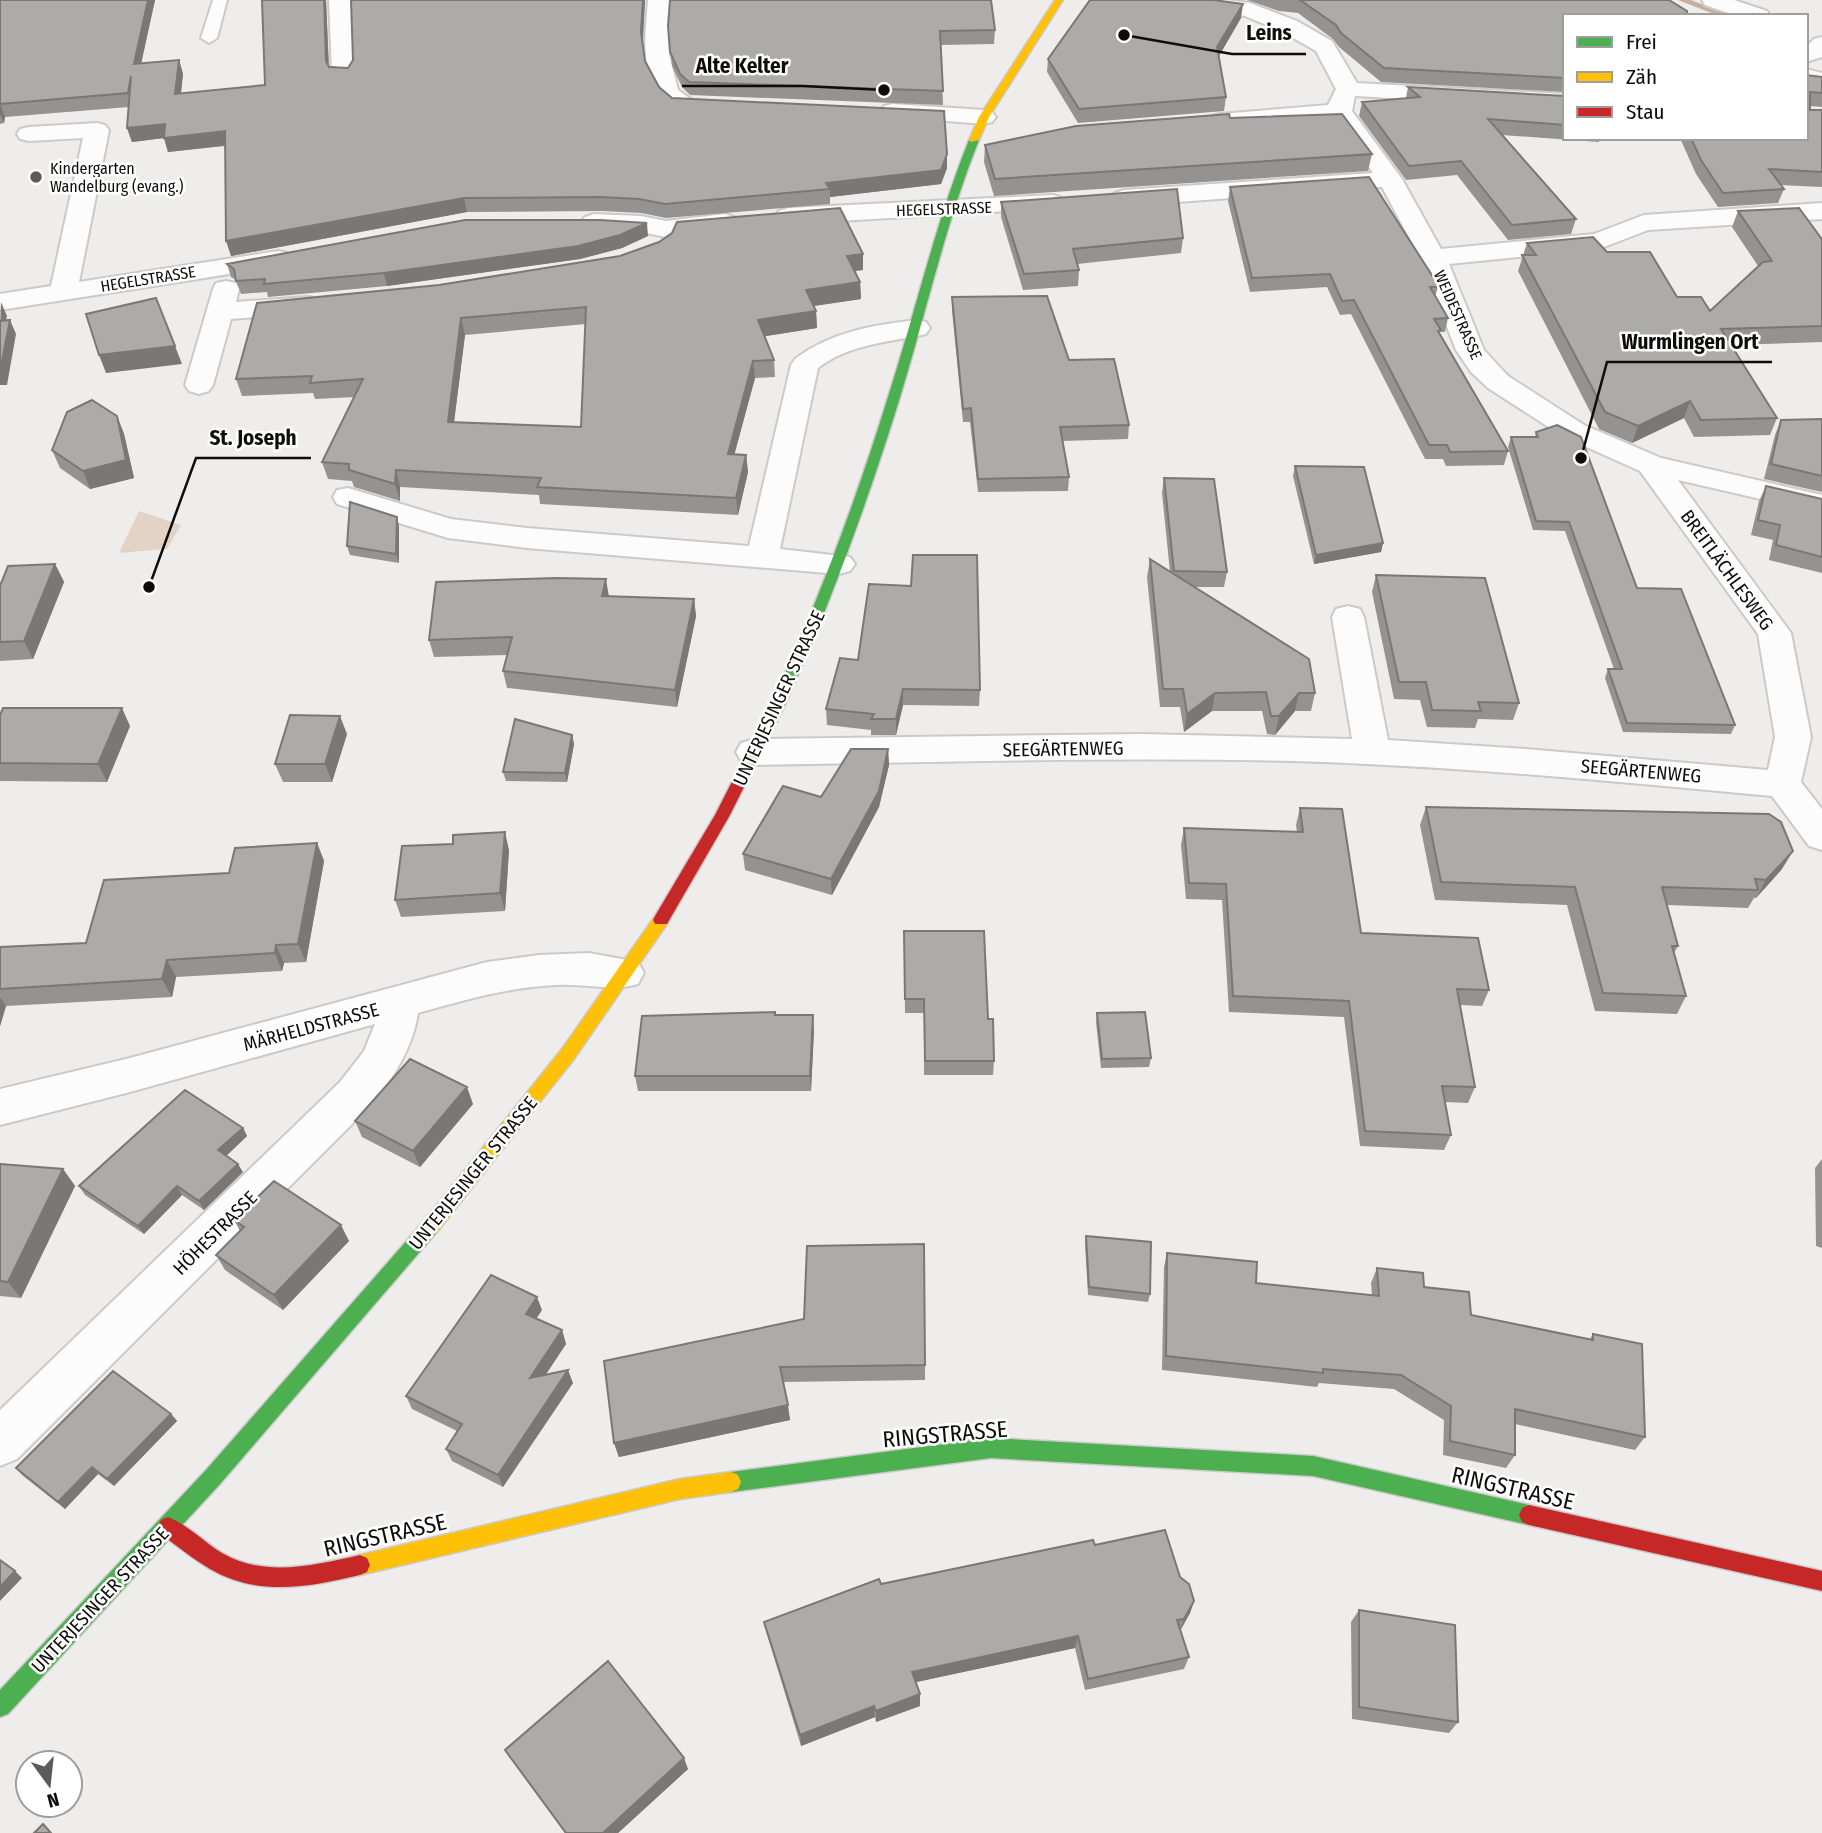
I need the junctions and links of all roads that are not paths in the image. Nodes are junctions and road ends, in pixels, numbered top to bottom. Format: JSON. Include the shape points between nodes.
{"nodes":[{"id":1,"x":220,"y":0,"type":"edge"},
{"id":2,"x":340,"y":0,"type":"edge"},
{"id":3,"x":659,"y":0,"type":"edge"},
{"id":4,"x":1059,"y":0,"type":"edge"},
{"id":5,"x":1181,"y":0,"type":"edge"},
{"id":6,"x":1713,"y":0,"type":"edge"},
{"id":7,"x":1753,"y":14,"type":"edge"},
{"id":8,"x":209,"y":38,"type":"dead end"},
{"id":9,"x":1822,"y":44,"type":"edge"},
{"id":10,"x":1808,"y":54,"type":"edge"},
{"id":11,"x":342,"y":74,"type":"edge"},
{"id":12,"x":1344,"y":100,"type":"junction"},
{"id":13,"x":1563,"y":101,"type":"edge"},
{"id":14,"x":737,"y":108,"type":"edge"},
{"id":15,"x":865,"y":110,"type":"edge"},
{"id":16,"x":984,"y":117,"type":"junction"},
{"id":17,"x":1203,"y":122,"type":"edge"},
{"id":18,"x":29,"y":134,"type":"dead end"},
{"id":19,"x":1390,"y":179,"type":"junction"},
{"id":20,"x":1101,"y":199,"type":"edge"},
{"id":21,"x":1073,"y":201,"type":"edge"},
{"id":22,"x":949,"y":210,"type":"junction"},
{"id":23,"x":1822,"y":211,"type":"edge"},
{"id":24,"x":568,"y":222,"type":"edge"},
{"id":25,"x":666,"y":229,"type":"junction"},
{"id":26,"x":646,"y":253,"type":"edge"},
{"id":27,"x":298,"y":256,"type":"edge"},
{"id":28,"x":1433,"y":258,"type":"junction"},
{"id":29,"x":233,"y":267,"type":"junction"},
{"id":30,"x":63,"y":293,"type":"junction"},
{"id":31,"x":0,"y":302,"type":"edge"},
{"id":32,"x":330,"y":303,"type":"edge"},
{"id":33,"x":219,"y":312,"type":"junction"},
{"id":34,"x":916,"y":328,"type":"junction"},
{"id":35,"x":199,"y":385,"type":"dead end"},
{"id":36,"x":1651,"y":464,"type":"junction"},
{"id":37,"x":348,"y":497,"type":"edge"},
{"id":38,"x":1822,"y":504,"type":"edge"},
{"id":39,"x":762,"y":557,"type":"junction"},
{"id":40,"x":839,"y":564,"type":"junction"},
{"id":41,"x":1348,"y":617,"type":"dead end"},
{"id":42,"x":754,"y":752,"type":"junction"},
{"id":43,"x":1372,"y":752,"type":"junction"},
{"id":44,"x":1783,"y":785,"type":"junction"},
{"id":45,"x":1822,"y":836,"type":"edge"},
{"id":46,"x":624,"y":973,"type":"junction"},
{"id":47,"x":399,"y":1003,"type":"junction"},
{"id":48,"x":0,"y":1107,"type":"edge"},
{"id":49,"x":0,"y":1443,"type":"edge"},
{"id":50,"x":168,"y":1527,"type":"junction"},
{"id":51,"x":1822,"y":1581,"type":"edge"},
{"id":52,"x":0,"y":1706,"type":"edge"}],
"edges":[{"from":1,"to":8,"type":"lane"},
{"from":2,"to":11,"type":"street"},
{"from":3,"to":14,"type":"street","via":[[657,51],[664,84],[673,100],[700,108]]},
{"from":4,"to":16,"type":"main road","name":"UNTERJESINGER STRASSE"},
{"from":5,"to":12,"type":"street","name":"WEIDESTRASSE","via":[[1250,10],[1324,46],[1342,74]]},
{"from":6,"to":7,"type":"street"},
{"from":9,"to":10,"type":"street"},
{"from":12,"to":13,"type":"street"},
{"from":12,"to":17,"type":"street"},
{"from":12,"to":19,"type":"street","name":"WEIDESTRASSE"},
{"from":15,"to":16,"type":"street"},
{"from":16,"to":22,"type":"main road","name":"UNTERJESINGER STRASSE","via":[[964,159]]},
{"from":18,"to":30,"type":"street","via":[[97,130]]},
{"from":19,"to":20,"type":"street"},
{"from":19,"to":28,"type":"street","name":"WEIDESTRASSE"},
{"from":21,"to":22,"type":"street","name":"HEGELSTRASSE"},
{"from":22,"to":25,"type":"street","name":"HEGELSTRASSE","via":[[871,211]]},
{"from":22,"to":34,"type":"main road","name":"UNTERJESINGER STRASSE"},
{"from":23,"to":28,"type":"street","via":[[1644,223],[1599,241]]},
{"from":24,"to":25,"type":"street","name":"HEGELSTRASSE"},
{"from":25,"to":26,"type":"street","via":[[662,243]]},
{"from":27,"to":29,"type":"street","name":"HEGELSTRASSE"},
{"from":28,"to":36,"type":"street","name":"WEIDESTRASSE","via":[[1470,350],[1481,366],[1520,398],[1574,431]]},
{"from":29,"to":30,"type":"street","name":"HEGELSTRASSE"},
{"from":29,"to":33,"type":"street"},
{"from":30,"to":31,"type":"street","name":"HEGELSTRASSE"},
{"from":32,"to":33,"type":"street"},
{"from":33,"to":35,"type":"street"},
{"from":34,"to":39,"type":"street","via":[[838,344],[805,365]]},
{"from":34,"to":40,"type":"main road","name":"UNTERJESINGER STRASSE"},
{"from":36,"to":38,"type":"street","name":"WEIDESTRASSE"},
{"from":36,"to":44,"type":"street","name":"BREITLÄCHLESWEG","via":[[1774,633],[1793,737]]},
{"from":37,"to":39,"type":"street","via":[[448,528]]},
{"from":39,"to":40,"type":"street"},
{"from":40,"to":42,"type":"main road","name":"UNTERJESINGER STRASSE"},
{"from":41,"to":43,"type":"street"},
{"from":42,"to":43,"type":"street","name":"SEEGÄRTENWEG","via":[[1152,748]]},
{"from":42,"to":46,"type":"main road","name":"UNTERJESINGER STRASSE","via":[[702,854]]},
{"from":43,"to":44,"type":"street","name":"SEEGÄRTENWEG"},
{"from":44,"to":45,"type":"street"},
{"from":46,"to":47,"type":"street","name":"MÄRHELDSTRASSE","via":[[590,967],[529,971]]},
{"from":46,"to":50,"type":"main road","name":"UNTERJESINGER STRASSE","via":[[464,1186],[375,1294]]},
{"from":47,"to":48,"type":"street","name":"MÄRHELDSTRASSE"},
{"from":47,"to":49,"type":"street","name":"HÖHESTRASSE","via":[[392,1039],[380,1066],[355,1094]]},
{"from":50,"to":51,"type":"main road","name":"RINGSTRASSE","via":[[227,1567],[265,1578],[313,1576],[680,1489],[990,1448],[1314,1466]]},
{"from":50,"to":52,"type":"main road","name":"UNTERJESINGER STRASSE"}]}
